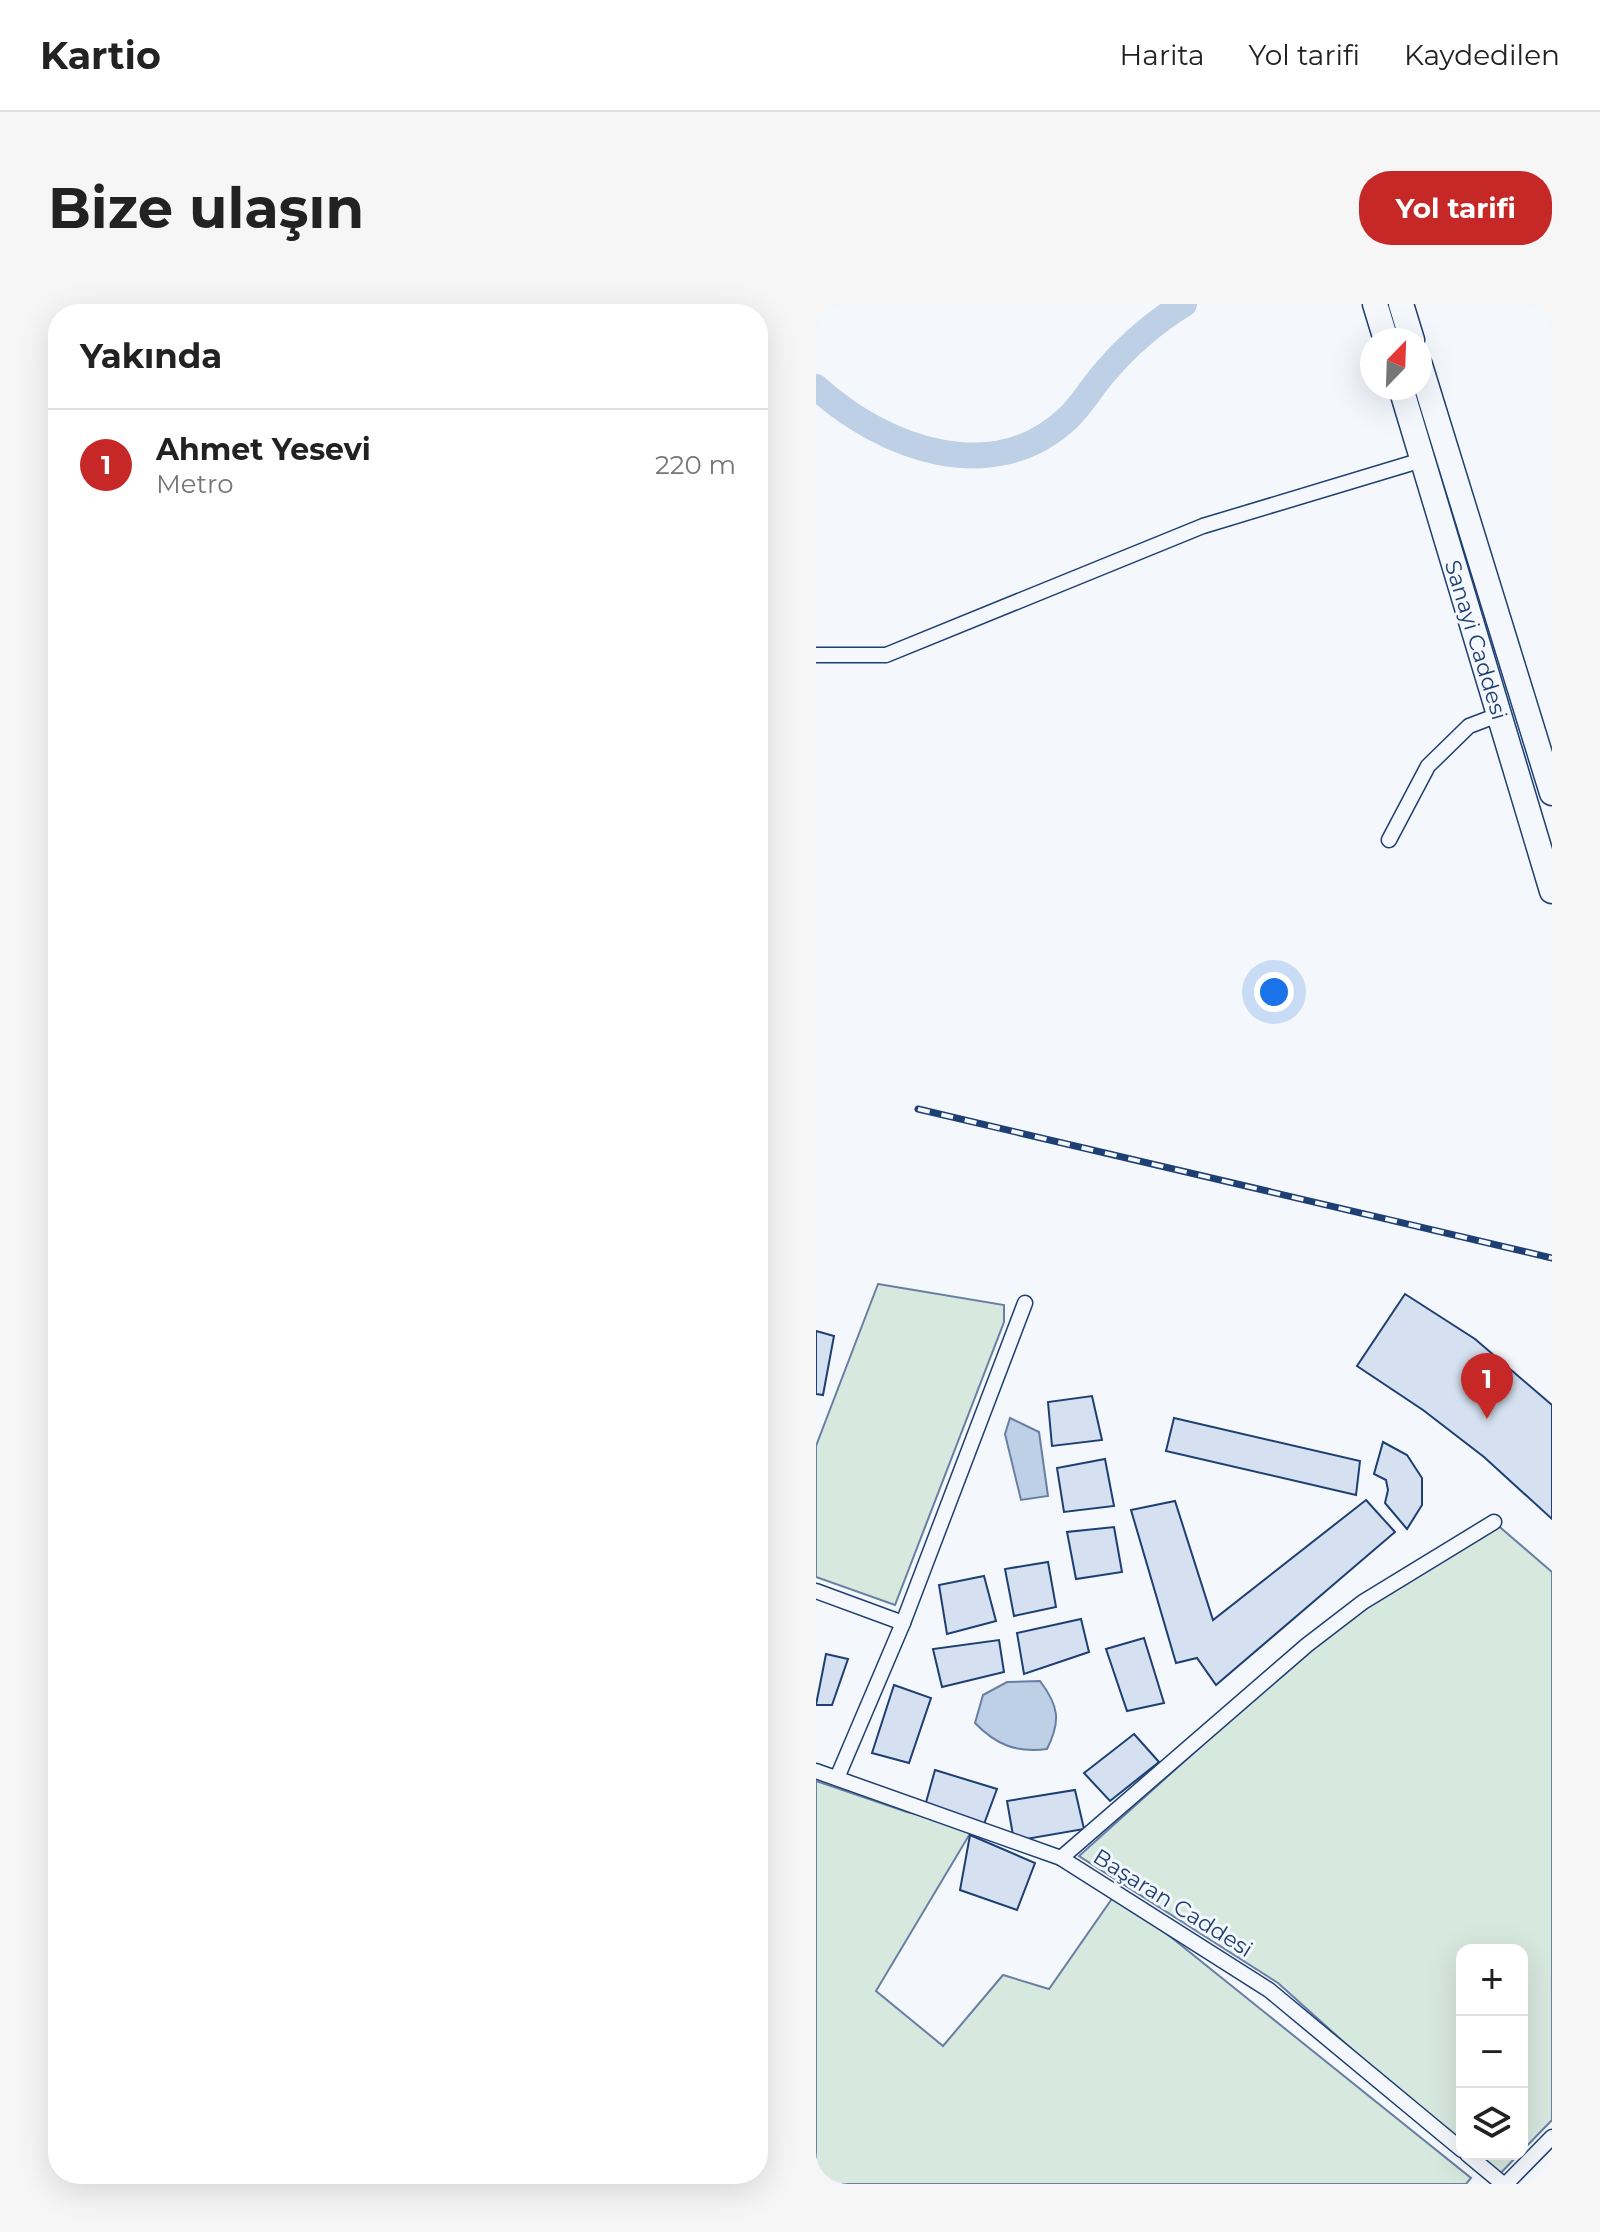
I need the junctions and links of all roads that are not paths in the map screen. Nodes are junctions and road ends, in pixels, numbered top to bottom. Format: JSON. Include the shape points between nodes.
{"nodes":[{"id":1,"x":1375,"y":304,"type":"edge"},
{"id":2,"x":1401,"y":304,"type":"edge"},
{"id":3,"x":1382,"y":328,"type":"edge"},
{"id":4,"x":1408,"y":328,"type":"edge"},
{"id":5,"x":1404,"y":400,"type":"edge"},
{"id":6,"x":1431,"y":400,"type":"edge"},
{"id":7,"x":1422,"y":460,"type":"junction"},
{"id":8,"x":816,"y":655,"type":"edge"},
{"id":9,"x":1498,"y":715,"type":"junction"},
{"id":10,"x":1552,"y":793,"type":"edge"},
{"id":11,"x":1389,"y":840,"type":"dead end"},
{"id":12,"x":1552,"y":891,"type":"edge"},
{"id":13,"x":1025,"y":1303,"type":"dead end"},
{"id":14,"x":1494,"y":1522,"type":"dead end"},
{"id":15,"x":816,"y":1591,"type":"edge"},
{"id":16,"x":903,"y":1623,"type":"junction"},
{"id":17,"x":816,"y":1771,"type":"edge"},
{"id":18,"x":837,"y":1778,"type":"junction"},
{"id":19,"x":1061,"y":1858,"type":"junction"},
{"id":20,"x":1552,"y":2137,"type":"edge"},
{"id":21,"x":1456,"y":2145,"type":"edge"},
{"id":22,"x":1474,"y":2160,"type":"edge"},
{"id":23,"x":1504,"y":2184,"type":"edge"}],
"edges":[{"from":1,"to":3,"type":"highway"},
{"from":2,"to":4,"type":"highway"},
{"from":5,"to":7,"type":"highway","name":"Sanayi Caddesi"},
{"from":6,"to":10,"type":"highway","name":"Sanayi Caddesi"},
{"from":7,"to":8,"type":"street","via":[[1203,526],[886,655]]},
{"from":7,"to":9,"type":"highway","name":"Sanayi Caddesi"},
{"from":9,"to":11,"type":"street","via":[[1469,726],[1428,766]]},
{"from":9,"to":12,"type":"highway","name":"Sanayi Caddesi"},
{"from":13,"to":16,"type":"street"},
{"from":14,"to":19,"type":"street","via":[[1363,1602],[1307,1645]]},
{"from":15,"to":16,"type":"street"},
{"from":16,"to":18,"type":"street"},
{"from":17,"to":18,"type":"street","name":"Başaran Caddesi"},
{"from":18,"to":19,"type":"street","name":"Başaran Caddesi"},
{"from":19,"to":21,"type":"street","name":"Başaran Caddesi","via":[[1269,1990]]},
{"from":20,"to":23,"type":"street"},
{"from":22,"to":23,"type":"street","name":"Başaran Caddesi"}]}
